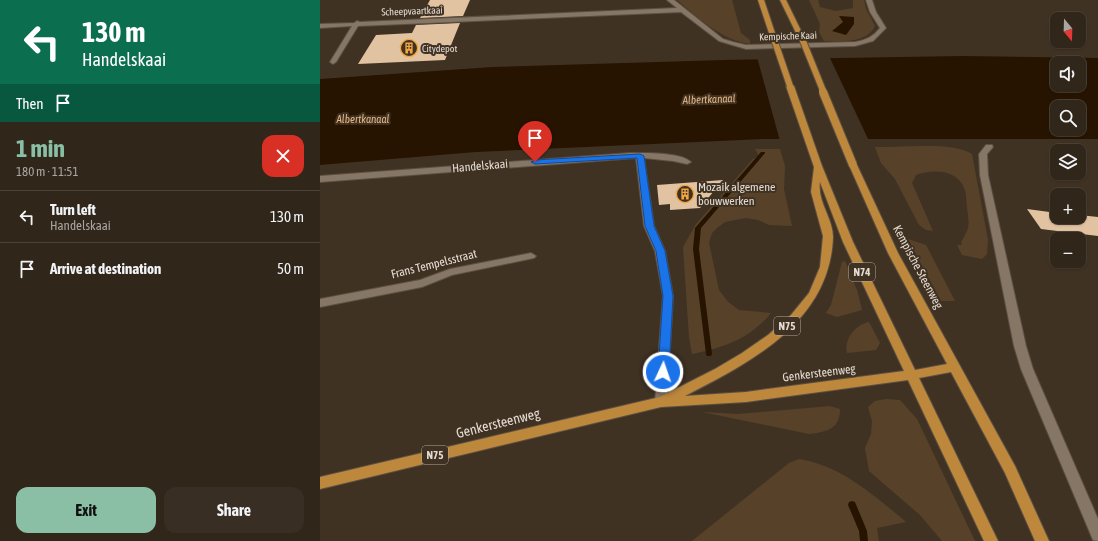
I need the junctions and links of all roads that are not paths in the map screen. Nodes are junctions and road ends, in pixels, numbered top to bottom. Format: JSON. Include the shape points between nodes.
{"nodes":[{"id":1,"x":670,"y":0,"type":"edge"},
{"id":2,"x":761,"y":0,"type":"edge"},
{"id":3,"x":782,"y":0,"type":"edge"},
{"id":4,"x":869,"y":0,"type":"edge"},
{"id":5,"x":682,"y":10,"type":"junction"},
{"id":6,"x":357,"y":23,"type":"junction"},
{"id":7,"x":320,"y":26,"type":"edge"},
{"id":8,"x":333,"y":62,"type":"dead end"},
{"id":9,"x":989,"y":147,"type":"dead end"},
{"id":10,"x":640,"y":156,"type":"junction"},
{"id":11,"x":687,"y":162,"type":"dead end"},
{"id":12,"x":818,"y":166,"type":"junction"},
{"id":13,"x":320,"y":179,"type":"edge"},
{"id":14,"x":531,"y":256,"type":"dead end"},
{"id":15,"x":320,"y":302,"type":"edge"},
{"id":16,"x":956,"y":367,"type":"junction"},
{"id":17,"x":911,"y":375,"type":"junction"},
{"id":18,"x":661,"y":402,"type":"junction"},
{"id":19,"x":320,"y":483,"type":"edge"},
{"id":20,"x":1098,"y":535,"type":"edge"},
{"id":21,"x":991,"y":541,"type":"edge"},
{"id":22,"x":1042,"y":541,"type":"edge"}],
"edges":[{"from":1,"to":5,"type":"street","name":"Kempische Kaai"},
{"from":2,"to":12,"type":"main road","number":"N74","bridge":true},
{"from":3,"to":16,"type":"main road","name":"Kempische Steenweg","bridge":true,"via":[[803,41],[853,164],[893,253]]},
{"from":4,"to":5,"type":"street","name":"Kempische Kaai","via":[[883,28],[869,42],[856,44],[746,47],[721,40]]},
{"from":5,"to":6,"type":"street","name":"Scheepvaartkaai"},
{"from":6,"to":7,"type":"street","name":"Scheepvaartkaai"},
{"from":6,"to":8,"type":"street"},
{"from":9,"to":20,"type":"street","via":[[983,154],[984,175],[1020,346],[1027,369]]},
{"from":10,"to":11,"type":"street","name":"Handelskaai","via":[[668,156]]},
{"from":10,"to":13,"type":"street","name":"Handelskaai"},
{"from":10,"to":18,"type":"street","via":[[650,226],[660,251],[668,296]]},
{"from":12,"to":17,"type":"main road","number":"N74","via":[[848,242]]},
{"from":12,"to":18,"type":"main road","name":"Genkersteenweg","number":"N75","via":[[814,193],[828,234],[821,281],[790,323],[764,346]]},
{"from":14,"to":15,"type":"street","name":"Frans Tempelsstraat","via":[[450,272],[422,283]]},
{"from":16,"to":17,"type":"main road","name":"Genkersteenweg","number":"N75"},
{"from":16,"to":22,"type":"main road","name":"Kempische Steenweg","via":[[1010,470]]},
{"from":17,"to":18,"type":"main road","name":"Genkersteenweg","number":"N75","via":[[746,397]]},
{"from":17,"to":21,"type":"main road","number":"N74"},
{"from":18,"to":19,"type":"main road","name":"Genkersteenweg","number":"N75"}]}
